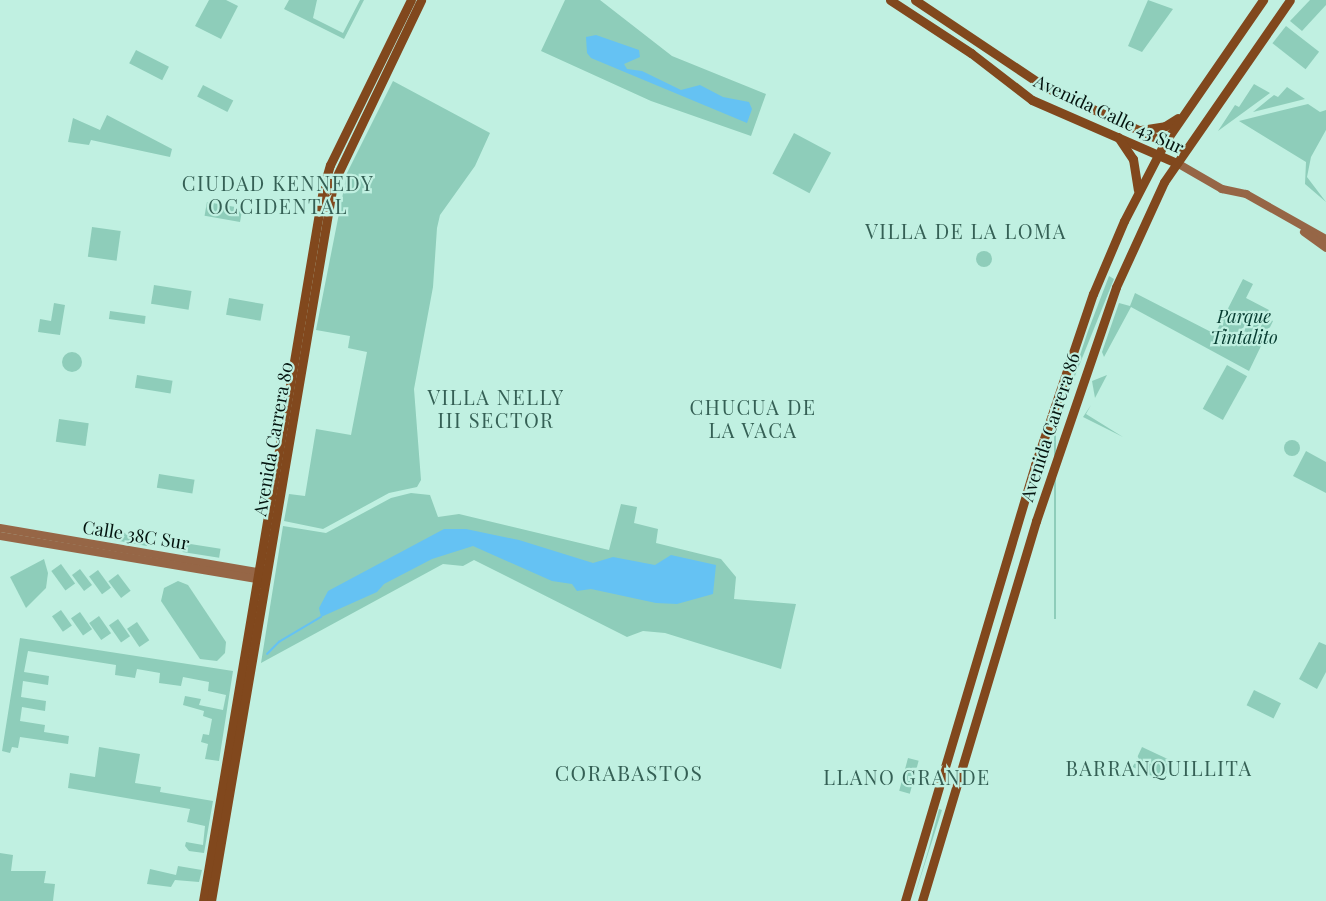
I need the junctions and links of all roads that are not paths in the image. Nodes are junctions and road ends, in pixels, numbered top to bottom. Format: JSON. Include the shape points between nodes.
{"nodes":[{"id":1,"x":411,"y":0,"type":"edge"},
{"id":2,"x":421,"y":0,"type":"edge"},
{"id":3,"x":890,"y":0,"type":"edge"},
{"id":4,"x":915,"y":0,"type":"edge"},
{"id":5,"x":1263,"y":0,"type":"edge"},
{"id":6,"x":1290,"y":0,"type":"edge"},
{"id":7,"x":945,"y":19,"type":"junction"},
{"id":8,"x":934,"y":28,"type":"junction"},
{"id":9,"x":1071,"y":101,"type":"junction"},
{"id":10,"x":1190,"y":105,"type":"junction"},
{"id":11,"x":1082,"y":122,"type":"junction"},
{"id":12,"x":1138,"y":130,"type":"junction"},
{"id":13,"x":1110,"y":131,"type":"junction"},
{"id":14,"x":1121,"y":136,"type":"junction"},
{"id":15,"x":1165,"y":142,"type":"junction"},
{"id":16,"x":1184,"y":151,"type":"junction"},
{"id":17,"x":1160,"y":153,"type":"junction"},
{"id":18,"x":1176,"y":163,"type":"junction"},
{"id":19,"x":1138,"y":192,"type":"junction"},
{"id":20,"x":1272,"y":208,"type":"junction"},
{"id":21,"x":1326,"y":239,"type":"edge"},
{"id":22,"x":1326,"y":248,"type":"edge"},
{"id":23,"x":0,"y":528,"type":"edge"},
{"id":24,"x":0,"y":536,"type":"edge"},
{"id":25,"x":261,"y":576,"type":"junction"},
{"id":26,"x":225,"y":792,"type":"junction"},
{"id":27,"x":203,"y":901,"type":"edge"},
{"id":28,"x":211,"y":901,"type":"edge"},
{"id":29,"x":905,"y":901,"type":"edge"},
{"id":30,"x":922,"y":901,"type":"edge"}],
"edges":[{"from":1,"to":25,"type":"main road","name":"Avenida Carrera 80","via":[[325,182]]},
{"from":2,"to":25,"type":"main road","name":"Avenida Carrera 80","via":[[333,184]]},
{"from":3,"to":8,"type":"main road","name":"Avenida Calle 43 Sur"},
{"from":4,"to":7,"type":"main road","name":"Avenida Calle 43 Sur"},
{"from":5,"to":10,"type":"main road","name":"Avenida Carrera 86"},
{"from":6,"to":16,"type":"main road","name":"Avenida Carrera 86"},
{"from":7,"to":8,"type":"main road","via":[[947,28]]},
{"from":7,"to":9,"type":"main road","name":"Avenida Calle 43 Sur","via":[[1034,81]]},
{"from":8,"to":11,"type":"main road","name":"Avenida Calle 43 Sur","via":[[1028,98]]},
{"from":9,"to":11,"type":"main road"},
{"from":9,"to":12,"type":"main road","name":"Avenida Calle 43 Sur"},
{"from":10,"to":12,"type":"main road","via":[[1169,124]]},
{"from":10,"to":15,"type":"main road","name":"Avenida Carrera 86"},
{"from":11,"to":13,"type":"main road","name":"Avenida Calle 43 Sur"},
{"from":12,"to":14,"type":"main road"},
{"from":12,"to":15,"type":"main road","name":"Avenida Calle 43 Sur"},
{"from":13,"to":14,"type":"main road","name":"Avenida Calle 43 Sur"},
{"from":13,"to":19,"type":"main road","via":[[1133,159]]},
{"from":14,"to":17,"type":"main road","name":"Avenida Calle 43 Sur"},
{"from":15,"to":16,"type":"main road","name":"Avenida Calle 43 Sur"},
{"from":15,"to":17,"type":"main road","name":"Avenida Carrera 86"},
{"from":16,"to":18,"type":"main road","name":"Avenida Carrera 86"},
{"from":17,"to":18,"type":"main road","name":"Avenida Calle 43 Sur"},
{"from":17,"to":19,"type":"main road","name":"Avenida Carrera 86"},
{"from":18,"to":20,"type":"main road","name":"Avenida Calle 43 Sur","via":[[1222,189],[1246,194]]},
{"from":18,"to":30,"type":"main road","name":"Avenida Carrera 86","via":[[1144,220],[1081,382]]},
{"from":19,"to":29,"type":"main road","name":"Avenida Carrera 86","via":[[1090,305],[1035,465]]},
{"from":20,"to":21,"type":"main road","name":"Avenida Calle 43 Sur"},
{"from":20,"to":22,"type":"main road"},
{"from":23,"to":25,"type":"main road","name":"Calle 38C Sur"},
{"from":24,"to":25,"type":"main road","name":"Calle 38C Sur"},
{"from":25,"to":26,"type":"main road","name":"Avenida Carrera 80"},
{"from":26,"to":27,"type":"main road","name":"Avenida Carrera 80"},
{"from":26,"to":28,"type":"main road","name":"Avenida Carrera 80"}]}
